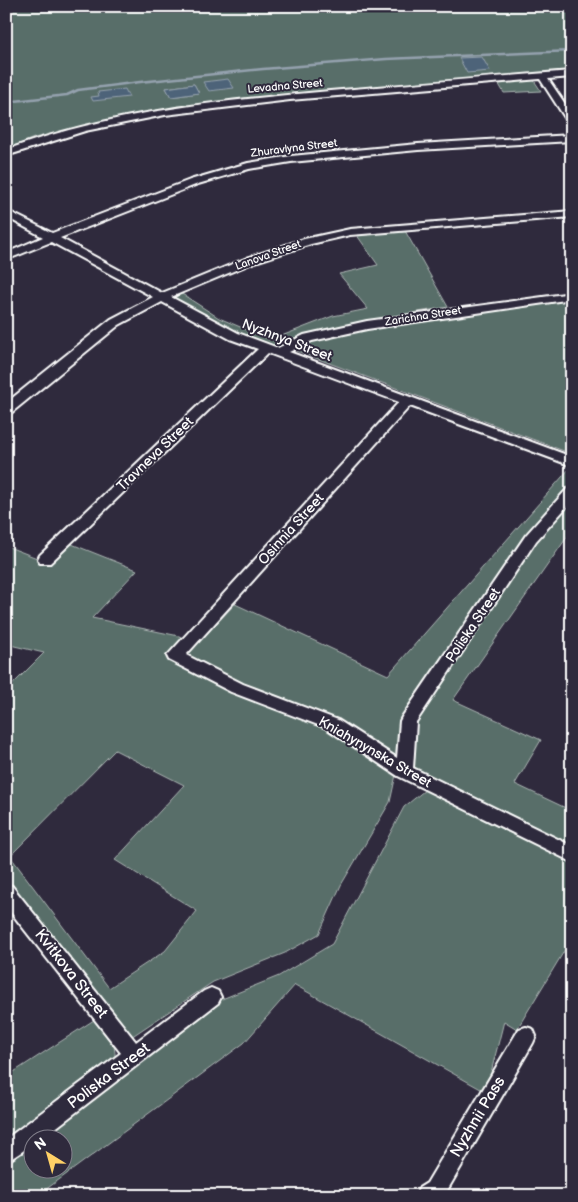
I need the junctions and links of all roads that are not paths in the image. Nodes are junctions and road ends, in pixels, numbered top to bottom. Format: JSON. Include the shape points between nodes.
{"nodes":[{"id":1,"x":572,"y":74,"type":"edge"},
{"id":2,"x":542,"y":76,"type":"junction"},
{"id":3,"x":572,"y":122,"type":"edge"},
{"id":4,"x":572,"y":138,"type":"edge"},
{"id":5,"x":6,"y":153,"type":"edge"},
{"id":6,"x":6,"y":214,"type":"edge"},
{"id":7,"x":572,"y":214,"type":"edge"},
{"id":8,"x":52,"y":237,"type":"junction"},
{"id":9,"x":6,"y":257,"type":"edge"},
{"id":10,"x":572,"y":296,"type":"edge"},
{"id":11,"x":162,"y":297,"type":"junction"},
{"id":12,"x":272,"y":351,"type":"junction"},
{"id":13,"x":407,"y":401,"type":"junction"},
{"id":14,"x":6,"y":410,"type":"edge"},
{"id":15,"x":572,"y":462,"type":"edge"},
{"id":16,"x":572,"y":492,"type":"edge"},
{"id":17,"x":45,"y":559,"type":"dead end"},
{"id":18,"x":176,"y":656,"type":"joint"},
{"id":19,"x":404,"y":770,"type":"junction"},
{"id":20,"x":572,"y":855,"type":"edge"},
{"id":21,"x":6,"y":892,"type":"edge"},
{"id":22,"x":211,"y":997,"type":"dead end"},
{"id":23,"x":526,"y":1036,"type":"dead end"},
{"id":24,"x":135,"y":1056,"type":"junction"},
{"id":25,"x":6,"y":1152,"type":"edge"},
{"id":26,"x":427,"y":1196,"type":"edge"}],
"edges":[{"from":1,"to":2,"type":"street","name":"Levadna Street"},
{"from":2,"to":3,"type":"street"},
{"from":2,"to":5,"type":"street","name":"Levadna Street","via":[[194,108],[36,140]]},
{"from":4,"to":8,"type":"street","name":"Zhuravlyna Street","via":[[418,147],[248,166],[194,182]]},
{"from":6,"to":8,"type":"street","name":"Nyzhnya Street"},
{"from":7,"to":11,"type":"street","name":"Lanova Street","via":[[350,232],[308,241]]},
{"from":8,"to":9,"type":"street","name":"Zhuravlyna Street"},
{"from":8,"to":11,"type":"street","name":"Nyzhnya Street"},
{"from":10,"to":12,"type":"street","name":"Zarichna Street","via":[[367,324],[308,338]]},
{"from":11,"to":12,"type":"street","name":"Nyzhnya Street","via":[[234,336]]},
{"from":11,"to":14,"type":"street","name":"Lanova Street","via":[[115,322]]},
{"from":12,"to":13,"type":"street","name":"Nyzhnya Street"},
{"from":12,"to":17,"type":"street","name":"Travneva Street"},
{"from":13,"to":15,"type":"street","name":"Nyzhnya Street"},
{"from":13,"to":18,"type":"street","name":"Osinnia Street"},
{"from":16,"to":19,"type":"street","name":"Poliska Street","via":[[531,538],[408,721]]},
{"from":18,"to":19,"type":"street","name":"Kniahynynska Street","via":[[237,688],[332,724]]},
{"from":19,"to":20,"type":"street","name":"Kniahynynska Street"},
{"from":21,"to":24,"type":"street","name":"Kvitkova Street"},
{"from":22,"to":24,"type":"street","name":"Poliska Street"},
{"from":23,"to":26,"type":"street","name":"Nyzhnii Pass","via":[[435,1190]]},
{"from":24,"to":25,"type":"street","name":"Poliska Street"}]}
